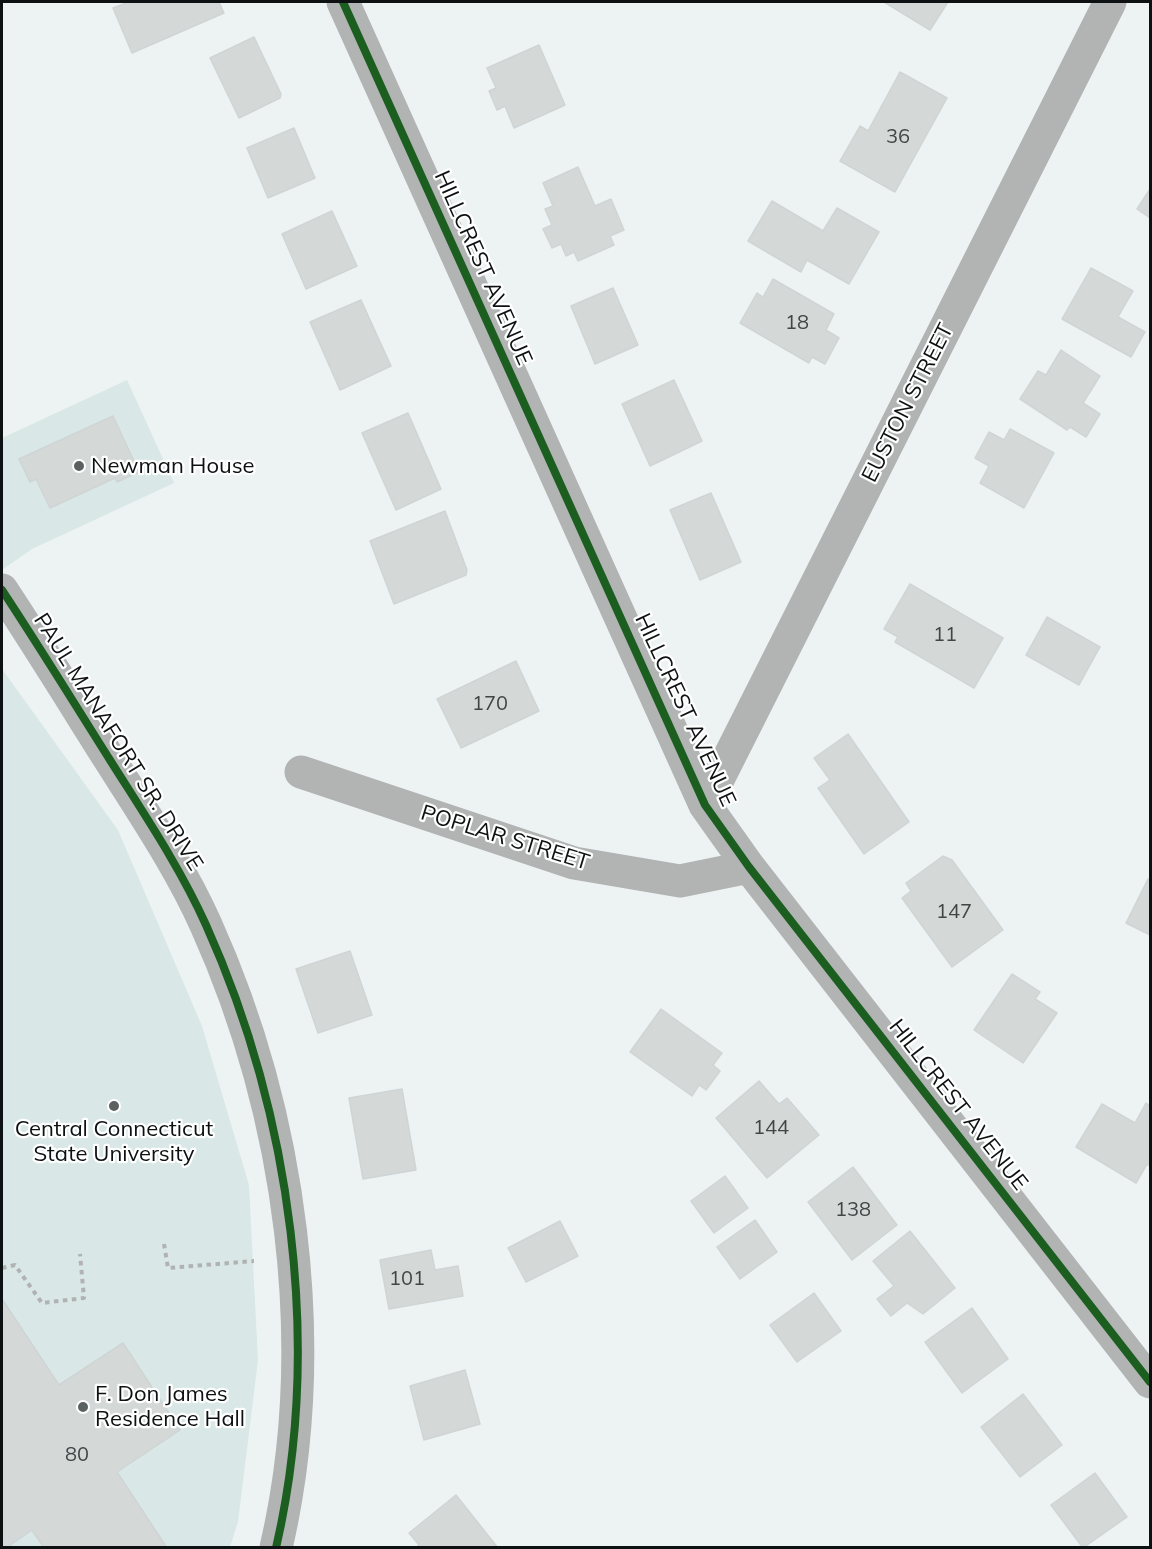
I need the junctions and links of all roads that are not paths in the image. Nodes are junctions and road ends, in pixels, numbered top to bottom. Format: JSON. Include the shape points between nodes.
{"nodes":[{"id":1,"x":344,"y":2,"type":"edge"},
{"id":2,"x":1110,"y":2,"type":"edge"},
{"id":3,"x":2,"y":590,"type":"edge"},
{"id":4,"x":301,"y":772,"type":"dead end"},
{"id":5,"x":705,"y":805,"type":"junction"},
{"id":6,"x":749,"y":867,"type":"junction"},
{"id":7,"x":1148,"y":1372,"type":"edge"},
{"id":8,"x":276,"y":1548,"type":"edge"}],
"edges":[{"from":1,"to":5,"type":"street","name":"HILLCREST AVENUE"},
{"from":2,"to":5,"type":"street","name":"EUSTON STREET"},
{"from":3,"to":8,"type":"street","name":"PAUL MANAFORT SR. DRIVE","via":[[170,854],[206,925],[256,1061],[287,1215],[297,1334],[295,1445]]},
{"from":4,"to":6,"type":"street","name":"POPLAR STREET","via":[[574,863],[680,880]]},
{"from":5,"to":6,"type":"street","name":"HILLCREST AVENUE"},
{"from":6,"to":7,"type":"street","name":"HILLCREST AVENUE"}]}
